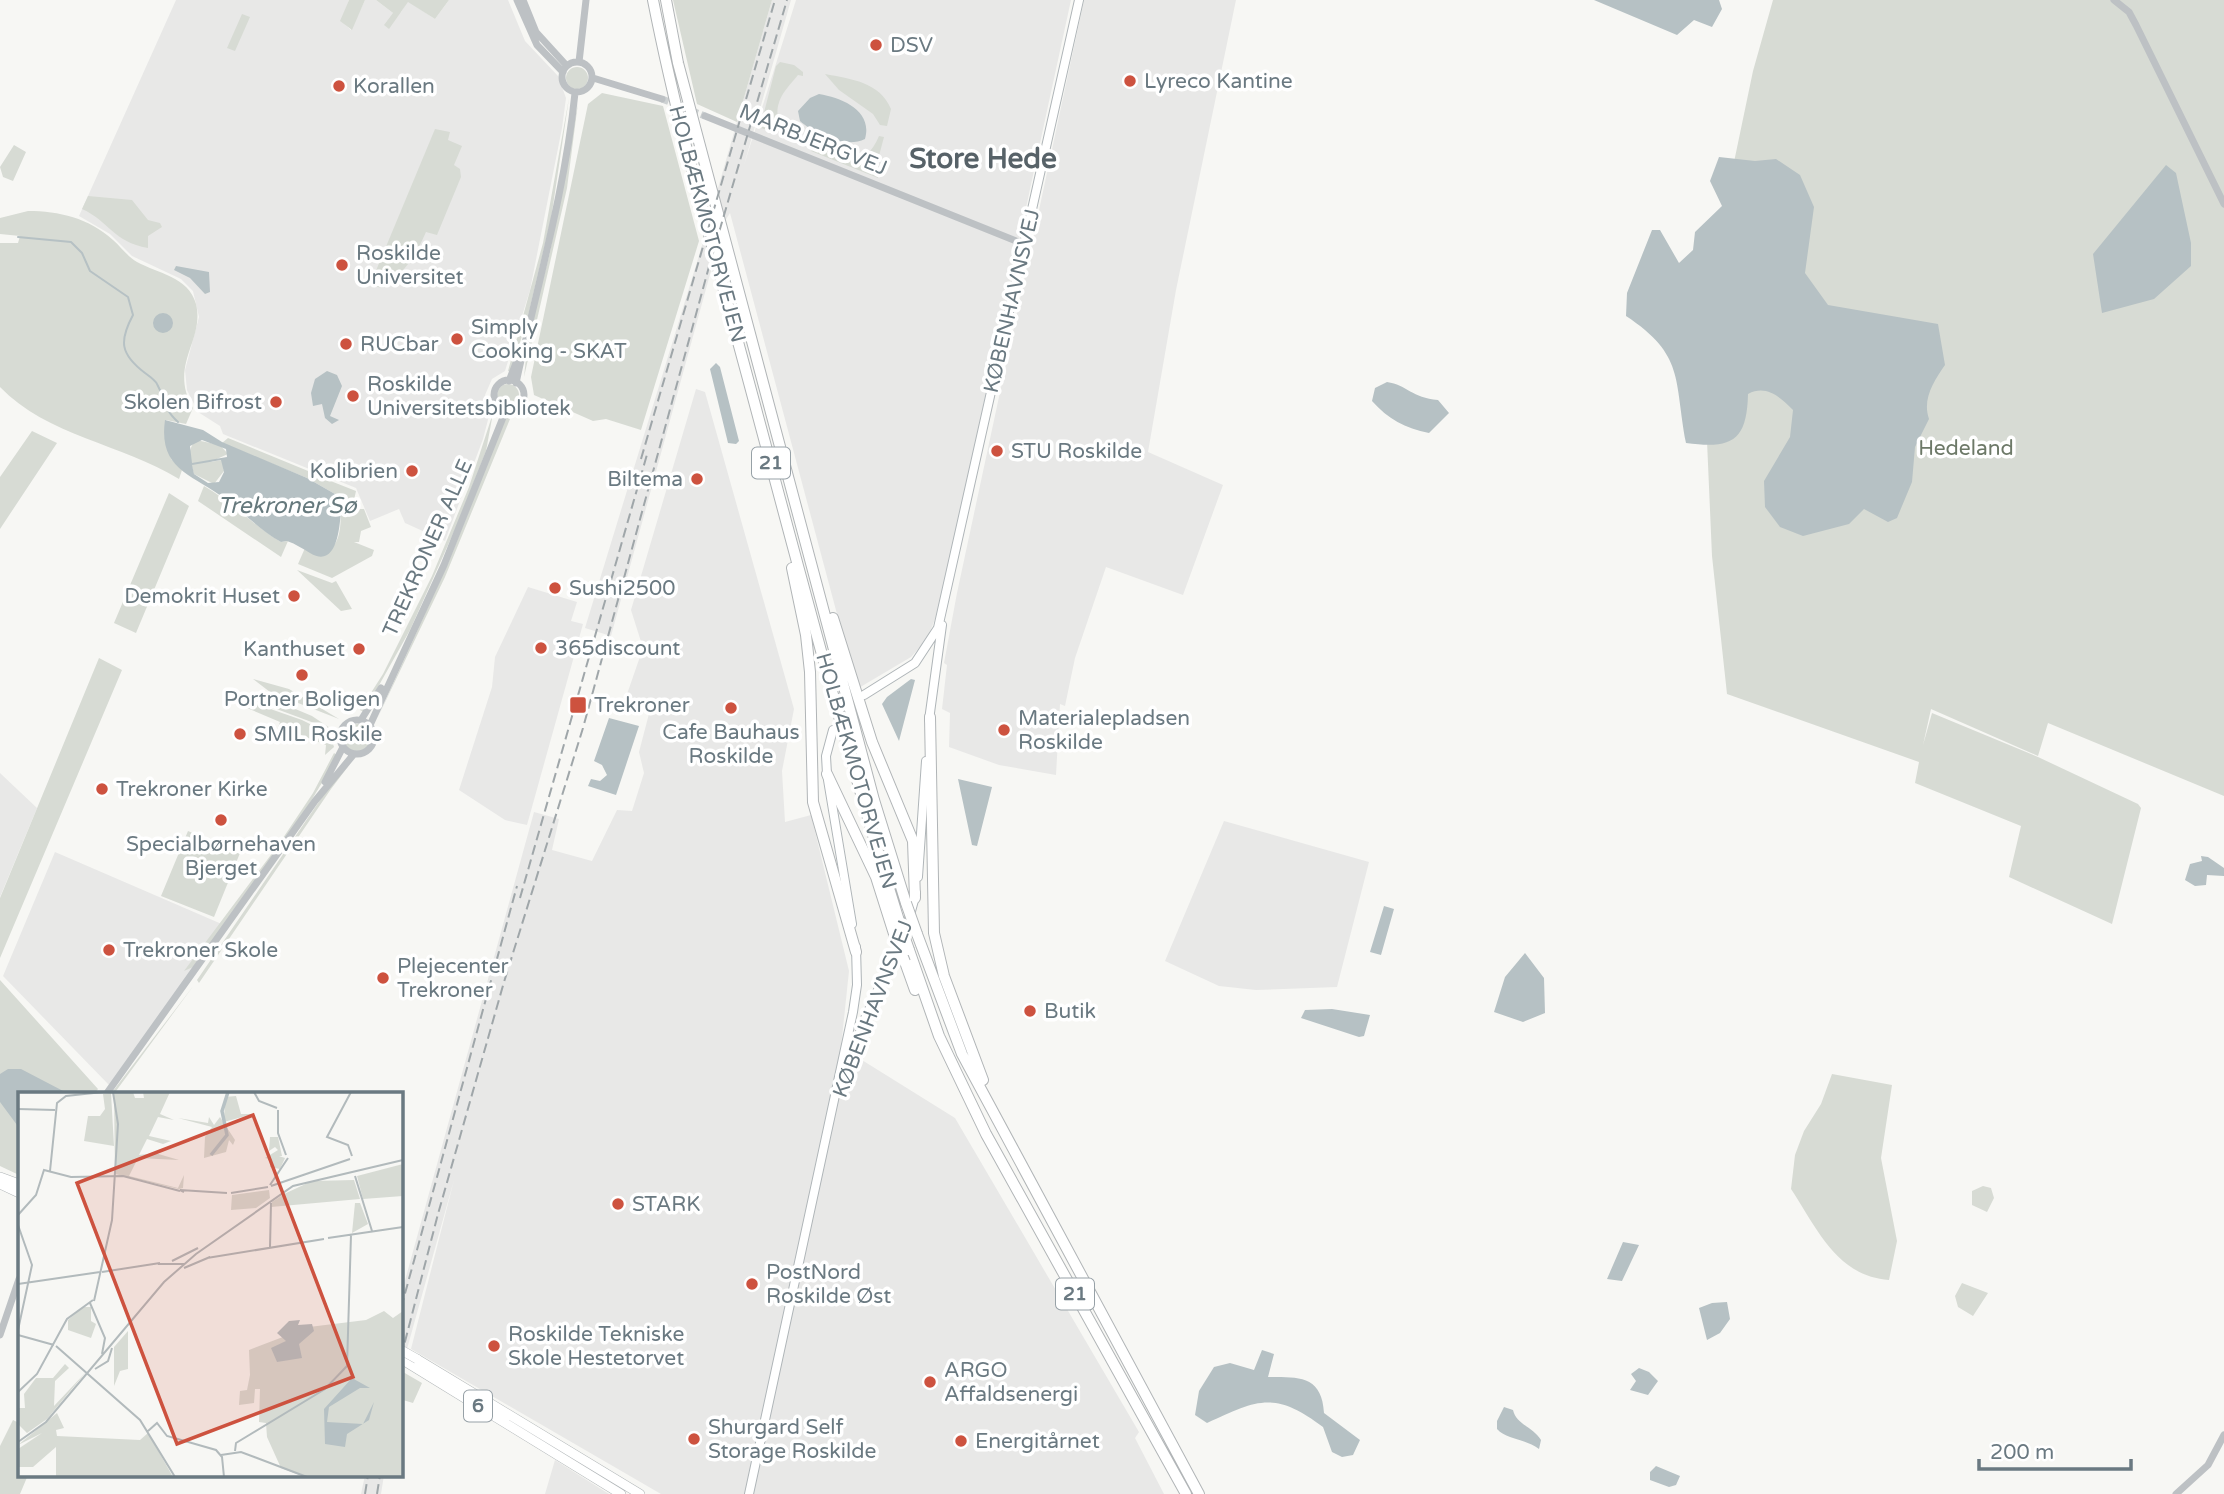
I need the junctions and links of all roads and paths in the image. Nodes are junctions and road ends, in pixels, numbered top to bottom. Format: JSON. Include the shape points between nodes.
{"nodes":[{"id":1,"x":517,"y":0,"type":"edge"},
{"id":2,"x":523,"y":0,"type":"edge"},
{"id":3,"x":586,"y":0,"type":"edge"},
{"id":4,"x":653,"y":0,"type":"edge"},
{"id":5,"x":666,"y":0,"type":"edge"},
{"id":6,"x":1079,"y":0,"type":"edge"},
{"id":7,"x":2114,"y":0,"type":"edge"},
{"id":8,"x":579,"y":62,"type":"junction"},
{"id":9,"x":565,"y":69,"type":"junction"},
{"id":10,"x":593,"y":78,"type":"junction"},
{"id":11,"x":575,"y":93,"type":"junction"},
{"id":12,"x":662,"y":99,"type":"tunnel mouth"},
{"id":13,"x":705,"y":116,"type":"tunnel mouth"},
{"id":14,"x":2224,"y":204,"type":"edge"},
{"id":15,"x":1026,"y":245,"type":"junction"},
{"id":16,"x":513,"y":382,"type":"junction"},
{"id":17,"x":503,"y":408,"type":"junction"},
{"id":18,"x":784,"y":514,"type":"junction"},
{"id":19,"x":800,"y":520,"type":"junction"},
{"id":20,"x":945,"y":601,"type":"junction"},
{"id":21,"x":391,"y":673,"type":"junction"},
{"id":22,"x":864,"y":695,"type":"dead end"},
{"id":23,"x":930,"y":717,"type":"junction"},
{"id":24,"x":361,"y":720,"type":"junction"},
{"id":25,"x":370,"y":725,"type":"junction"},
{"id":26,"x":833,"y":730,"type":"dead end"},
{"id":27,"x":343,"y":747,"type":"junction"},
{"id":28,"x":354,"y":754,"type":"junction"},
{"id":29,"x":827,"y":774,"type":"junction"},
{"id":30,"x":315,"y":801,"type":"junction"},
{"id":31,"x":911,"y":900,"type":"junction"},
{"id":32,"x":856,"y":952,"type":"junction"},
{"id":33,"x":108,"y":1092,"type":"edge"},
{"id":34,"x":966,"y":1092,"type":"junction"},
{"id":35,"x":994,"y":1116,"type":"junction"},
{"id":36,"x":830,"y":1124,"type":"junction"},
{"id":37,"x":0,"y":1177,"type":"edge"},
{"id":38,"x":0,"y":1184,"type":"edge"},
{"id":39,"x":18,"y":1185,"type":"edge"},
{"id":40,"x":18,"y":1193,"type":"edge"},
{"id":41,"x":18,"y":1282,"type":"edge"},
{"id":42,"x":0,"y":1335,"type":"edge"},
{"id":43,"x":402,"y":1351,"type":"edge"},
{"id":44,"x":402,"y":1359,"type":"edge"},
{"id":45,"x":416,"y":1363,"type":"junction"},
{"id":46,"x":2224,"y":1435,"type":"edge"},
{"id":47,"x":621,"y":1494,"type":"edge"},
{"id":48,"x":640,"y":1494,"type":"edge"},
{"id":49,"x":749,"y":1494,"type":"edge"},
{"id":50,"x":1186,"y":1494,"type":"edge"},
{"id":51,"x":1199,"y":1494,"type":"edge"},
{"id":52,"x":2176,"y":1494,"type":"edge"}],
"edges":[{"from":1,"to":9,"type":"street","via":[[537,45]]},
{"from":2,"to":9,"type":"street","via":[[536,32]]},
{"from":3,"to":8,"type":"street"},
{"from":4,"to":18,"type":"highway","name":"HOLBÆKMOTORVEJEN","number":"21","via":[[671,90]]},
{"from":5,"to":19,"type":"highway","name":"HOLBÆKMOTORVEJEN","number":"21","via":[[678,64]]},
{"from":6,"to":15,"type":"main road","name":"KØBENHAVNSVEJ"},
{"from":7,"to":14,"type":"street","via":[[2137,25]]},
{"from":8,"to":9,"type":"street"},
{"from":8,"to":10,"type":"street","via":[[589,68]]},
{"from":9,"to":11,"type":"street","via":[[563,85]]},
{"from":10,"to":11,"type":"street","via":[[587,90]]},
{"from":10,"to":12,"type":"street"},
{"from":11,"to":16,"type":"street","via":[[558,196]]},
{"from":13,"to":15,"type":"street","name":"MARBJERGVEJ"},
{"from":15,"to":20,"type":"main road","name":"KØBENHAVNSVEJ"},
{"from":16,"to":17,"type":"street","via":[[501,383],[495,390],[495,400]]},
{"from":16,"to":17,"type":"street","via":[[522,390],[523,400],[516,408]]},
{"from":17,"to":21,"type":"street","name":"TREKRONER ALLE","via":[[444,565]]},
{"from":18,"to":32,"type":"highway","via":[[807,648],[813,802]]},
{"from":18,"to":34,"type":"highway","name":"HOLBÆKMOTORVEJEN","number":"21","bridge":true,"via":[[866,817],[939,1035]]},
{"from":19,"to":31,"type":"highway","name":"HOLBÆKMOTORVEJEN","number":"21","via":[[874,800]]},
{"from":19,"to":31,"type":"highway","via":[[872,742],[913,841]]},
{"from":20,"to":22,"type":"main road","name":"KØBENHAVNSVEJ","via":[[938,628],[920,658]]},
{"from":20,"to":23,"type":"main road","name":"KØBENHAVNSVEJ"},
{"from":21,"to":24,"type":"street","name":"TREKRONER ALLE"},
{"from":21,"to":25,"type":"street","name":"TREKRONER ALLE"},
{"from":23,"to":31,"type":"main road","name":"KØBENHAVNSVEJ"},
{"from":23,"to":35,"type":"highway","via":[[934,933],[947,987]]},
{"from":24,"to":25,"type":"street"},
{"from":24,"to":27,"type":"street","via":[[350,721],[343,728]]},
{"from":25,"to":28,"type":"street","via":[[373,744],[364,754]]},
{"from":26,"to":29,"type":"main road","name":"KØBENHAVNSVEJ"},
{"from":27,"to":28,"type":"street"},
{"from":27,"to":30,"type":"street"},
{"from":28,"to":30,"type":"street"},
{"from":29,"to":32,"type":"main road","name":"KØBENHAVNSVEJ"},
{"from":29,"to":34,"type":"highway","bridge":true,"via":[[876,877],[895,937],[950,1069]]},
{"from":30,"to":33,"type":"street"},
{"from":31,"to":35,"type":"highway","name":"HOLBÆKMOTORVEJEN","number":"21","bridge":true,"via":[[917,934],[962,1054]]},
{"from":31,"to":36,"type":"main road","name":"KØBENHAVNSVEJ","via":[[907,926],[863,1023]]},
{"from":32,"to":36,"type":"main road","name":"KØBENHAVNSVEJ","via":[[857,985]]},
{"from":34,"to":50,"type":"highway","name":"HOLBÆKMOTORVEJEN","number":"21"},
{"from":35,"to":51,"type":"highway","name":"HOLBÆKMOTORVEJEN","number":"21"},
{"from":36,"to":49,"type":"main road","name":"KØBENHAVNSVEJ"},
{"from":37,"to":39,"type":"main road"},
{"from":38,"to":40,"type":"main road"},
{"from":41,"to":42,"type":"street"},
{"from":43,"to":45,"type":"main road","number":"6","bridge":true},
{"from":44,"to":45,"type":"main road","number":"6"},
{"from":45,"to":47,"type":"main road","number":"6"},
{"from":45,"to":48,"type":"main road","number":"6"},
{"from":46,"to":52,"type":"street","via":[[2208,1465]]}]}
